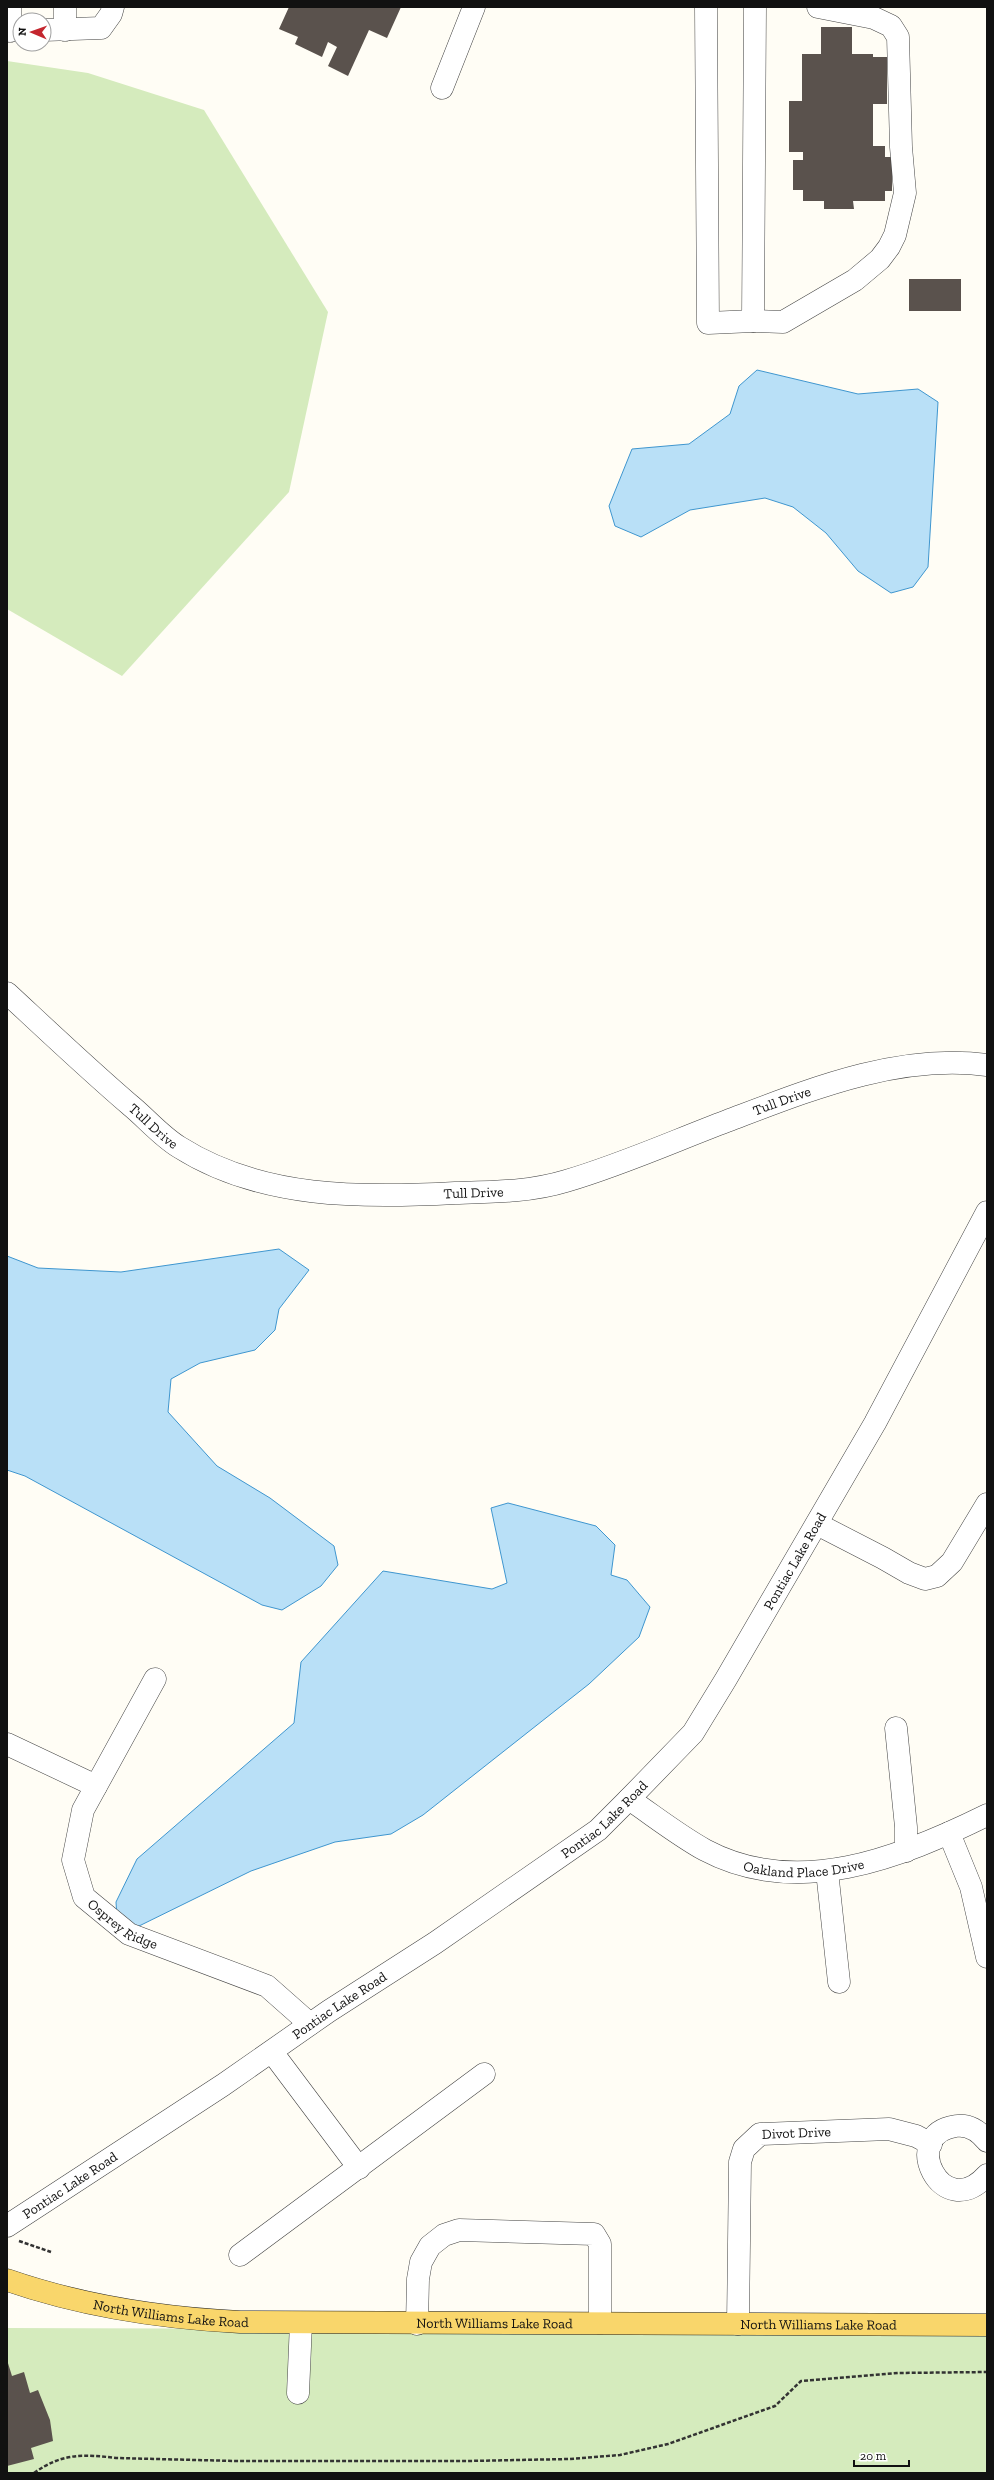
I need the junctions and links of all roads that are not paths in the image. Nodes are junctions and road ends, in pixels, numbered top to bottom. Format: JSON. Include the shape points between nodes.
{"nodes":[{"id":1,"x":10,"y":7,"type":"edge"},
{"id":2,"x":65,"y":7,"type":"edge"},
{"id":3,"x":113,"y":7,"type":"edge"},
{"id":4,"x":474,"y":7,"type":"edge"},
{"id":5,"x":706,"y":7,"type":"edge"},
{"id":6,"x":755,"y":7,"type":"edge"},
{"id":7,"x":818,"y":7,"type":"edge"},
{"id":8,"x":54,"y":30,"type":"edge"},
{"id":9,"x":12,"y":31,"type":"edge"},
{"id":10,"x":442,"y":88,"type":"dead end"},
{"id":11,"x":753,"y":321,"type":"junction"},
{"id":12,"x":7,"y":993,"type":"edge"},
{"id":13,"x":987,"y":1065,"type":"edge"},
{"id":14,"x":987,"y":1212,"type":"edge"},
{"id":15,"x":987,"y":1504,"type":"edge"},
{"id":16,"x":817,"y":1524,"type":"junction"},
{"id":17,"x":155,"y":1679,"type":"dead end"},
{"id":18,"x":896,"y":1728,"type":"dead end"},
{"id":19,"x":7,"y":1744,"type":"edge"},
{"id":20,"x":96,"y":1786,"type":"junction"},
{"id":21,"x":629,"y":1800,"type":"junction"},
{"id":22,"x":987,"y":1815,"type":"edge"},
{"id":23,"x":949,"y":1834,"type":"junction"},
{"id":24,"x":906,"y":1851,"type":"junction"},
{"id":25,"x":827,"y":1871,"type":"junction"},
{"id":26,"x":987,"y":1956,"type":"edge"},
{"id":27,"x":839,"y":1982,"type":"dead end"},
{"id":28,"x":310,"y":2024,"type":"junction"},
{"id":29,"x":272,"y":2052,"type":"junction"},
{"id":30,"x":484,"y":2074,"type":"dead end"},
{"id":31,"x":985,"y":2135,"type":"edge"},
{"id":32,"x":931,"y":2144,"type":"junction"},
{"id":33,"x":359,"y":2168,"type":"junction"},
{"id":34,"x":987,"y":2174,"type":"edge"},
{"id":35,"x":11,"y":2233,"type":"edge"},
{"id":36,"x":240,"y":2255,"type":"dead end"},
{"id":37,"x":7,"y":2280,"type":"edge"},
{"id":38,"x":301,"y":2323,"type":"junction"},
{"id":39,"x":600,"y":2323,"type":"junction"},
{"id":40,"x":417,"y":2324,"type":"junction"},
{"id":41,"x":738,"y":2324,"type":"junction"},
{"id":42,"x":987,"y":2325,"type":"edge"},
{"id":43,"x":298,"y":2393,"type":"dead end"}],
"edges":[{"from":1,"to":9,"type":"street"},
{"from":2,"to":8,"type":"street"},
{"from":3,"to":8,"type":"street","via":[[101,28]]},
{"from":4,"to":10,"type":"street"},
{"from":5,"to":11,"type":"street","via":[[708,323]]},
{"from":6,"to":11,"type":"street"},
{"from":7,"to":11,"type":"street","via":[[874,18],[891,26],[898,37],[903,206],[889,247],[880,259],[855,280],[783,322]]},
{"from":12,"to":13,"type":"street","name":"Tull Drive","via":[[87,1068],[178,1146],[210,1163],[270,1186],[324,1193],[384,1197],[502,1191],[566,1182],[770,1105],[895,1067],[962,1062]]},
{"from":14,"to":16,"type":"street","name":"Pontiac Lake Road","via":[[875,1423]]},
{"from":15,"to":16,"type":"street","via":[[952,1562],[938,1576],[925,1579]]},
{"from":16,"to":21,"type":"street","name":"Pontiac Lake Road","via":[[693,1733]]},
{"from":17,"to":20,"type":"street","name":"Osprey Ridge"},
{"from":18,"to":24,"type":"street"},
{"from":19,"to":20,"type":"street"},
{"from":20,"to":28,"type":"street","name":"Osprey Ridge","via":[[83,1810],[73,1860],[84,1897],[129,1934],[267,1986]]},
{"from":21,"to":25,"type":"street","name":"Oakland Place Drive","via":[[705,1850],[745,1866],[778,1872]]},
{"from":21,"to":28,"type":"street","name":"Pontiac Lake Road","via":[[598,1830],[435,1943]]},
{"from":22,"to":23,"type":"street","name":"Oakland Place Drive"},
{"from":23,"to":24,"type":"street","name":"Oakland Place Drive"},
{"from":23,"to":26,"type":"street","via":[[971,1887]]},
{"from":24,"to":25,"type":"street","name":"Oakland Place Drive","via":[[856,1866]]},
{"from":25,"to":27,"type":"street"},
{"from":28,"to":29,"type":"street","name":"Pontiac Lake Road"},
{"from":29,"to":33,"type":"street"},
{"from":29,"to":35,"type":"street","name":"Pontiac Lake Road"},
{"from":30,"to":33,"type":"street"},
{"from":31,"to":32,"type":"street","via":[[972,2127],[960,2125],[940,2132]]},
{"from":32,"to":34,"type":"street","via":[[928,2162],[938,2182],[959,2190],[980,2183]]},
{"from":32,"to":41,"type":"street","name":"Divot Drive","via":[[916,2136],[889,2129],[760,2134],[744,2149],[740,2162]]},
{"from":33,"to":36,"type":"street"},
{"from":37,"to":38,"type":"main road","name":"North Williams Lake Road","via":[[56,2296],[109,2308],[189,2319]]},
{"from":38,"to":40,"type":"main road","name":"North Williams Lake Road"},
{"from":38,"to":43,"type":"street"},
{"from":39,"to":40,"type":"main road","name":"North Williams Lake Road"},
{"from":39,"to":40,"type":"street","via":[[600,2244],[594,2234],[459,2230],[436,2240],[425,2253],[419,2270]]},
{"from":39,"to":41,"type":"main road","name":"North Williams Lake Road"},
{"from":41,"to":42,"type":"main road","name":"North Williams Lake Road"}]}
